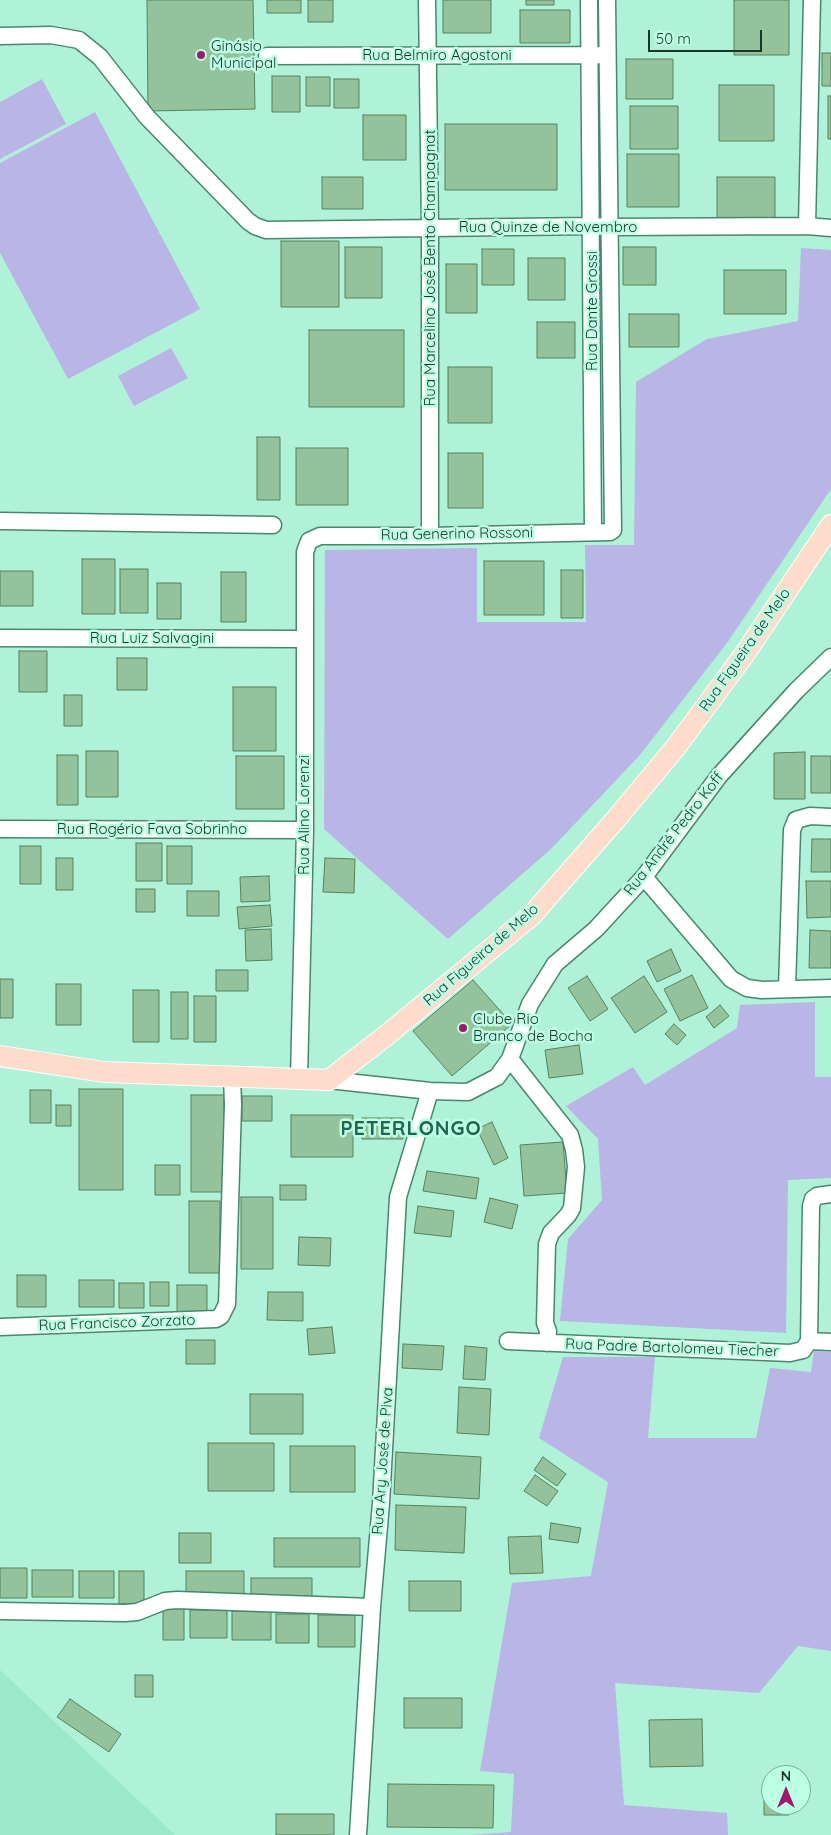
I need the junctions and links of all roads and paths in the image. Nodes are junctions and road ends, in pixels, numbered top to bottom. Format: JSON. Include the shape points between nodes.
{"nodes":[{"id":1,"x":427,"y":0,"type":"edge"},
{"id":2,"x":589,"y":0,"type":"edge"},
{"id":3,"x":607,"y":0,"type":"edge"},
{"id":4,"x":812,"y":0,"type":"edge"},
{"id":5,"x":0,"y":36,"type":"edge"},
{"id":6,"x":429,"y":55,"type":"junction"},
{"id":7,"x":590,"y":55,"type":"junction"},
{"id":8,"x":608,"y":55,"type":"junction"},
{"id":9,"x":267,"y":56,"type":"dead end"},
{"id":10,"x":592,"y":226,"type":"junction"},
{"id":11,"x":807,"y":226,"type":"junction"},
{"id":12,"x":430,"y":227,"type":"junction"},
{"id":13,"x":609,"y":227,"type":"junction"},
{"id":14,"x":831,"y":228,"type":"edge"},
{"id":15,"x":0,"y":521,"type":"edge"},
{"id":16,"x":273,"y":525,"type":"dead end"},
{"id":17,"x":831,"y":525,"type":"edge"},
{"id":18,"x":614,"y":526,"type":"joint"},
{"id":19,"x":593,"y":532,"type":"junction"},
{"id":20,"x":430,"y":536,"type":"junction"},
{"id":21,"x":304,"y":552,"type":"joint"},
{"id":22,"x":0,"y":638,"type":"edge"},
{"id":23,"x":304,"y":639,"type":"junction"},
{"id":24,"x":831,"y":657,"type":"edge"},
{"id":25,"x":831,"y":817,"type":"edge"},
{"id":26,"x":0,"y":829,"type":"edge"},
{"id":27,"x":304,"y":830,"type":"junction"},
{"id":28,"x":644,"y":877,"type":"junction"},
{"id":29,"x":787,"y":988,"type":"junction"},
{"id":30,"x":831,"y":988,"type":"edge"},
{"id":31,"x":0,"y":1056,"type":"edge"},
{"id":32,"x":510,"y":1060,"type":"junction"},
{"id":33,"x":232,"y":1076,"type":"junction"},
{"id":34,"x":299,"y":1078,"type":"junction"},
{"id":35,"x":329,"y":1080,"type":"junction"},
{"id":36,"x":430,"y":1091,"type":"junction"},
{"id":37,"x":831,"y":1194,"type":"edge"},
{"id":38,"x":0,"y":1327,"type":"edge"},
{"id":39,"x":508,"y":1341,"type":"dead end"},
{"id":40,"x":809,"y":1341,"type":"junction"},
{"id":41,"x":831,"y":1342,"type":"edge"},
{"id":42,"x":547,"y":1343,"type":"junction"},
{"id":43,"x":372,"y":1607,"type":"junction"},
{"id":44,"x":0,"y":1611,"type":"edge"},
{"id":45,"x":358,"y":1835,"type":"edge"}],
"edges":[{"from":1,"to":6,"type":"street","name":"Rua Marcelino José Bento Champagnat"},
{"from":2,"to":7,"type":"street","name":"Rua Dante Grossi"},
{"from":3,"to":8,"type":"street","name":"Rua Dante Grossi"},
{"from":4,"to":11,"type":"street"},
{"from":5,"to":12,"type":"street","name":"Rua Quinze de Novembro","via":[[51,35],[79,40],[100,57],[147,117],[255,226],[266,230]]},
{"from":6,"to":7,"type":"street","name":"Rua Belmiro Agostoni"},
{"from":6,"to":9,"type":"street","name":"Rua Belmiro Agostoni"},
{"from":6,"to":12,"type":"street","name":"Rua Marcelino José Bento Champagnat"},
{"from":7,"to":8,"type":"street","name":"Rua Belmiro Agostoni"},
{"from":7,"to":10,"type":"street","name":"Rua Dante Grossi"},
{"from":8,"to":13,"type":"street","name":"Rua Dante Grossi"},
{"from":10,"to":12,"type":"street","name":"Rua Quinze de Novembro"},
{"from":10,"to":13,"type":"street","name":"Rua Quinze de Novembro"},
{"from":10,"to":19,"type":"street","name":"Rua Dante Grossi"},
{"from":11,"to":13,"type":"street","name":"Rua Quinze de Novembro"},
{"from":11,"to":14,"type":"street","name":"Rua Quinze de Novembro"},
{"from":12,"to":20,"type":"street","name":"Rua Marcelino José Bento Champagnat"},
{"from":13,"to":18,"type":"street","name":"Rua Dante Grossi"},
{"from":15,"to":16,"type":"street"},
{"from":17,"to":35,"type":"main road","name":"Rua Figueira de Melo","via":[[744,655],[676,747],[532,915]]},
{"from":18,"to":19,"type":"street","name":"Rua Generino Rossoni","via":[[610,532]]},
{"from":19,"to":20,"type":"street","name":"Rua Generino Rossoni"},
{"from":20,"to":21,"type":"street","name":"Rua Generino Rossoni","via":[[320,536],[309,541]]},
{"from":21,"to":23,"type":"street","name":"Rua Alino Lorenzi"},
{"from":22,"to":23,"type":"street","name":"Rua Luiz Salvagini"},
{"from":23,"to":27,"type":"street","name":"Rua Alino Lorenzi"},
{"from":24,"to":28,"type":"street","name":"Rua André Pedro Koff","via":[[719,776]]},
{"from":25,"to":29,"type":"street","via":[[810,816],[796,820],[792,830]]},
{"from":26,"to":27,"type":"street","name":"Rua Rogério Fava Sobrinho"},
{"from":27,"to":34,"type":"street","name":"Rua Alino Lorenzi"},
{"from":28,"to":29,"type":"street","via":[[731,979],[747,988]]},
{"from":28,"to":32,"type":"street","name":"Rua André Pedro Koff","via":[[596,929],[554,964],[530,1004]]},
{"from":29,"to":30,"type":"street"},
{"from":31,"to":33,"type":"main road","via":[[104,1072]]},
{"from":32,"to":36,"type":"street","name":"Rua André Pedro Koff","via":[[497,1077],[468,1092]]},
{"from":32,"to":42,"type":"street","via":[[570,1135],[574,1150],[576,1167],[572,1208],[551,1233],[547,1244]]},
{"from":33,"to":34,"type":"main road"},
{"from":33,"to":38,"type":"street","name":"Rua Francisco Zorzato","via":[[227,1304],[221,1316],[216,1319]]},
{"from":34,"to":35,"type":"main road"},
{"from":35,"to":36,"type":"street","name":"Rua André Pedro Koff"},
{"from":36,"to":43,"type":"street","name":"Rua Ary José de Piva","via":[[398,1197]]},
{"from":37,"to":40,"type":"street","via":[[817,1196],[811,1206]]},
{"from":39,"to":42,"type":"street","name":"Rua Padre Bartolomeu Tiecher"},
{"from":40,"to":41,"type":"street"},
{"from":40,"to":42,"type":"street","name":"Rua Padre Bartolomeu Tiecher","via":[[803,1350],[790,1353]]},
{"from":43,"to":44,"type":"street","via":[[177,1600],[125,1613]]},
{"from":43,"to":45,"type":"street","name":"Rua Ary José de Piva"}]}
